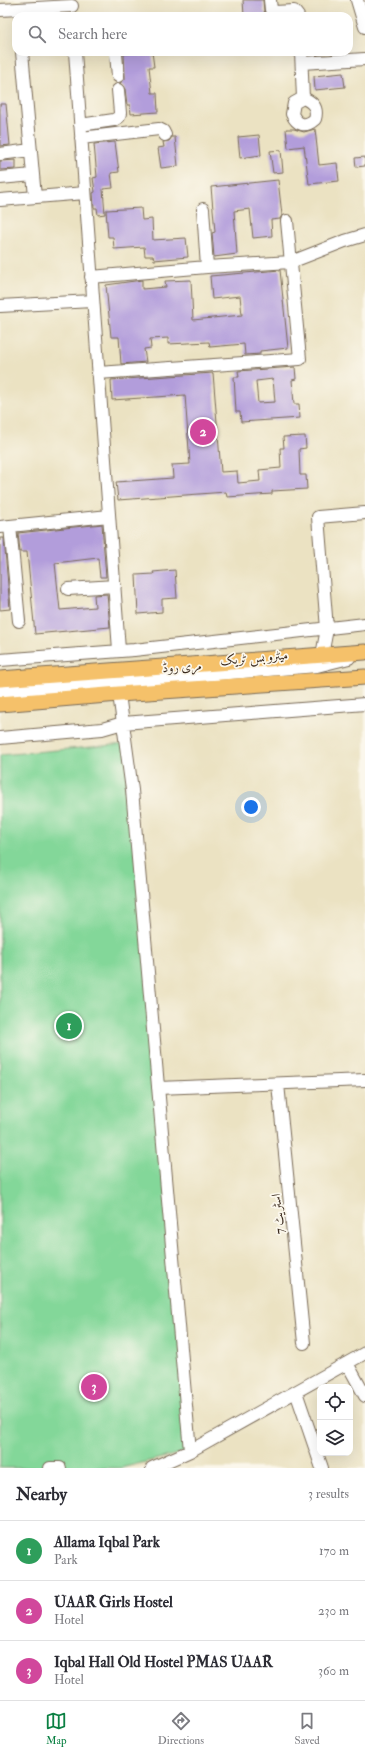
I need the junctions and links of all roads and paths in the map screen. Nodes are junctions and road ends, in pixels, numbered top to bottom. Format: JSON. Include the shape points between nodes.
{"nodes":[{"id":1,"x":270,"y":0,"type":"edge"},
{"id":2,"x":360,"y":1,"type":"edge"},
{"id":3,"x":72,"y":7,"type":"edge"},
{"id":4,"x":0,"y":10,"type":"edge"},
{"id":5,"x":12,"y":12,"type":"edge"},
{"id":6,"x":27,"y":12,"type":"edge"},
{"id":7,"x":274,"y":12,"type":"edge"},
{"id":8,"x":274,"y":12,"type":"edge"},
{"id":9,"x":294,"y":12,"type":"edge"},
{"id":10,"x":365,"y":27,"type":"edge"},
{"id":11,"x":22,"y":56,"type":"edge"},
{"id":12,"x":75,"y":56,"type":"edge"},
{"id":13,"x":116,"y":56,"type":"edge"},
{"id":14,"x":302,"y":58,"type":"edge"},
{"id":15,"x":365,"y":59,"type":"edge"},
{"id":16,"x":118,"y":76,"type":"dead end"},
{"id":17,"x":118,"y":90,"type":"dead end"},
{"id":18,"x":303,"y":98,"type":"dead end"},
{"id":19,"x":80,"y":125,"type":"junction"},
{"id":20,"x":165,"y":135,"type":"dead end"},
{"id":21,"x":81,"y":138,"type":"junction"},
{"id":22,"x":31,"y":150,"type":"junction"},
{"id":23,"x":0,"y":154,"type":"edge"},
{"id":24,"x":33,"y":175,"type":"junction"},
{"id":25,"x":0,"y":178,"type":"edge"},
{"id":26,"x":85,"y":193,"type":"junction"},
{"id":27,"x":35,"y":197,"type":"junction"},
{"id":28,"x":1,"y":200,"type":"edge"},
{"id":29,"x":203,"y":209,"type":"dead end"},
{"id":30,"x":287,"y":221,"type":"dead end"},
{"id":31,"x":365,"y":235,"type":"edge"},
{"id":32,"x":293,"y":261,"type":"junction"},
{"id":33,"x":207,"y":267,"type":"junction"},
{"id":34,"x":91,"y":277,"type":"junction"},
{"id":35,"x":92,"y":301,"type":"junction"},
{"id":36,"x":0,"y":306,"type":"edge"},
{"id":37,"x":98,"y":373,"type":"junction"},
{"id":38,"x":365,"y":512,"type":"edge"},
{"id":39,"x":109,"y":516,"type":"junction"},
{"id":40,"x":5,"y":527,"type":"edge"},
{"id":41,"x":114,"y":586,"type":"junction"},
{"id":42,"x":68,"y":589,"type":"dead end"},
{"id":43,"x":20,"y":621,"type":"dead end"},
{"id":44,"x":365,"y":624,"type":"edge"},
{"id":45,"x":327,"y":629,"type":"junction"},
{"id":46,"x":118,"y":650,"type":"junction"},
{"id":47,"x":365,"y":653,"type":"edge"},
{"id":48,"x":322,"y":655,"type":"junction"},
{"id":49,"x":0,"y":660,"type":"edge"},
{"id":50,"x":365,"y":677,"type":"edge"},
{"id":51,"x":0,"y":679,"type":"edge"},
{"id":52,"x":0,"y":692,"type":"edge"},
{"id":53,"x":119,"y":694,"type":"junction"},
{"id":54,"x":0,"y":704,"type":"edge"},
{"id":55,"x":365,"y":704,"type":"edge"},
{"id":56,"x":123,"y":722,"type":"junction"},
{"id":57,"x":0,"y":738,"type":"edge"},
{"id":58,"x":365,"y":1080,"type":"edge"},
{"id":59,"x":278,"y":1084,"type":"junction"},
{"id":60,"x":158,"y":1088,"type":"junction"},
{"id":61,"x":304,"y":1342,"type":"dead end"},
{"id":62,"x":365,"y":1353,"type":"edge"},
{"id":63,"x":347,"y":1363,"type":"junction"},
{"id":64,"x":296,"y":1392,"type":"junction"},
{"id":65,"x":365,"y":1396,"type":"edge"},
{"id":66,"x":190,"y":1451,"type":"junction"},
{"id":67,"x":50,"y":1468,"type":"edge"},
{"id":68,"x":60,"y":1468,"type":"edge"},
{"id":69,"x":152,"y":1468,"type":"edge"},
{"id":70,"x":322,"y":1468,"type":"edge"}],
"edges":[{"from":1,"to":8,"type":"street","via":[[271,10]]},
{"from":2,"to":10,"type":"street"},
{"from":3,"to":6,"type":"street"},
{"from":4,"to":5,"type":"street"},
{"from":7,"to":9,"type":"street"},
{"from":11,"to":22,"type":"street"},
{"from":12,"to":19,"type":"street"},
{"from":13,"to":16,"type":"street"},
{"from":14,"to":15,"type":"street"},
{"from":14,"to":18,"type":"street"},
{"from":17,"to":19,"type":"street","via":[[119,118]]},
{"from":19,"to":21,"type":"street"},
{"from":20,"to":21,"type":"street","via":[[164,131],[159,129]]},
{"from":21,"to":26,"type":"street"},
{"from":22,"to":23,"type":"street"},
{"from":22,"to":24,"type":"street"},
{"from":24,"to":25,"type":"street"},
{"from":24,"to":27,"type":"street"},
{"from":25,"to":28,"type":"street"},
{"from":26,"to":27,"type":"street"},
{"from":26,"to":34,"type":"street"},
{"from":27,"to":28,"type":"street"},
{"from":29,"to":33,"type":"street"},
{"from":30,"to":32,"type":"street"},
{"from":31,"to":32,"type":"street"},
{"from":32,"to":33,"type":"street"},
{"from":32,"to":37,"type":"street","via":[[300,359]]},
{"from":33,"to":34,"type":"street"},
{"from":34,"to":35,"type":"street"},
{"from":35,"to":36,"type":"street"},
{"from":35,"to":37,"type":"street"},
{"from":37,"to":39,"type":"street"},
{"from":38,"to":45,"type":"street","via":[[318,517]]},
{"from":39,"to":40,"type":"street"},
{"from":39,"to":41,"type":"street"},
{"from":40,"to":43,"type":"street"},
{"from":41,"to":42,"type":"street"},
{"from":41,"to":46,"type":"street"},
{"from":44,"to":45,"type":"street"},
{"from":45,"to":46,"type":"street"},
{"from":45,"to":48,"type":"street"},
{"from":46,"to":49,"type":"street"},
{"from":47,"to":48,"type":"main road","name":"مری روڈ"},
{"from":47,"to":52,"type":"street","name":"میٹرو بس ٹریک","via":[[317,666]]},
{"from":48,"to":51,"type":"main road","name":"مری روڈ"},
{"from":50,"to":53,"type":"main road","name":"مری روڈ"},
{"from":53,"to":54,"type":"main road","name":"مری روڈ"},
{"from":53,"to":56,"type":"street"},
{"from":55,"to":56,"type":"street"},
{"from":56,"to":57,"type":"street","via":[[102,729]]},
{"from":56,"to":60,"type":"street","via":[[132,790]]},
{"from":58,"to":59,"type":"street"},
{"from":59,"to":60,"type":"street"},
{"from":59,"to":61,"type":"street","name":"اسٹریٹ 7"},
{"from":60,"to":66,"type":"street"},
{"from":62,"to":63,"type":"street"},
{"from":63,"to":64,"type":"street"},
{"from":63,"to":65,"type":"street"},
{"from":64,"to":66,"type":"street"},
{"from":64,"to":70,"type":"street"},
{"from":66,"to":69,"type":"street"},
{"from":67,"to":68,"type":"street"}]}
